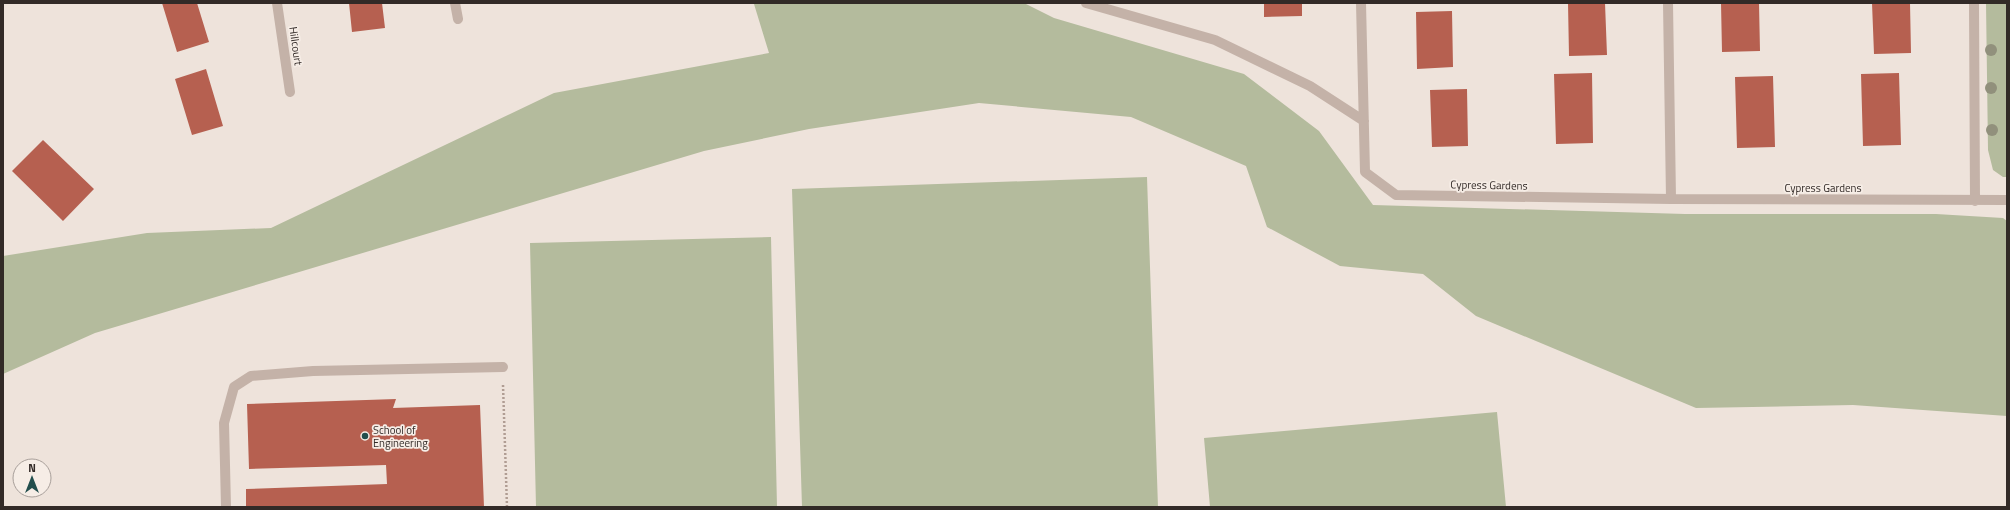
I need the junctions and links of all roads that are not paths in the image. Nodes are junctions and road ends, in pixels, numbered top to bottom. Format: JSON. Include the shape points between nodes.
{"nodes":[{"id":1,"x":277,"y":3,"type":"edge"},
{"id":2,"x":455,"y":3,"type":"edge"},
{"id":3,"x":1086,"y":3,"type":"edge"},
{"id":4,"x":1361,"y":3,"type":"edge"},
{"id":5,"x":1668,"y":3,"type":"edge"},
{"id":6,"x":1974,"y":3,"type":"edge"},
{"id":7,"x":458,"y":19,"type":"dead end"},
{"id":8,"x":290,"y":92,"type":"dead end"},
{"id":9,"x":1364,"y":121,"type":"junction"},
{"id":10,"x":1671,"y":199,"type":"junction"},
{"id":11,"x":2007,"y":200,"type":"edge"},
{"id":12,"x":1975,"y":201,"type":"junction"},
{"id":13,"x":503,"y":367,"type":"road end"},
{"id":14,"x":226,"y":507,"type":"edge"}],
"edges":[{"from":1,"to":8,"type":"street","name":"Hillcourt"},
{"from":2,"to":7,"type":"street"},
{"from":3,"to":9,"type":"street","via":[[1215,40],[1310,86]]},
{"from":4,"to":9,"type":"street","name":"Cypress Gardens"},
{"from":5,"to":10,"type":"street"},
{"from":6,"to":12,"type":"street"},
{"from":9,"to":10,"type":"street","name":"Cypress Gardens","via":[[1365,172],[1396,195]]},
{"from":10,"to":12,"type":"street","name":"Cypress Gardens"},
{"from":11,"to":12,"type":"street","name":"Cypress Gardens"},
{"from":13,"to":14,"type":"street","via":[[313,371],[251,376],[234,387],[224,423]]}]}
